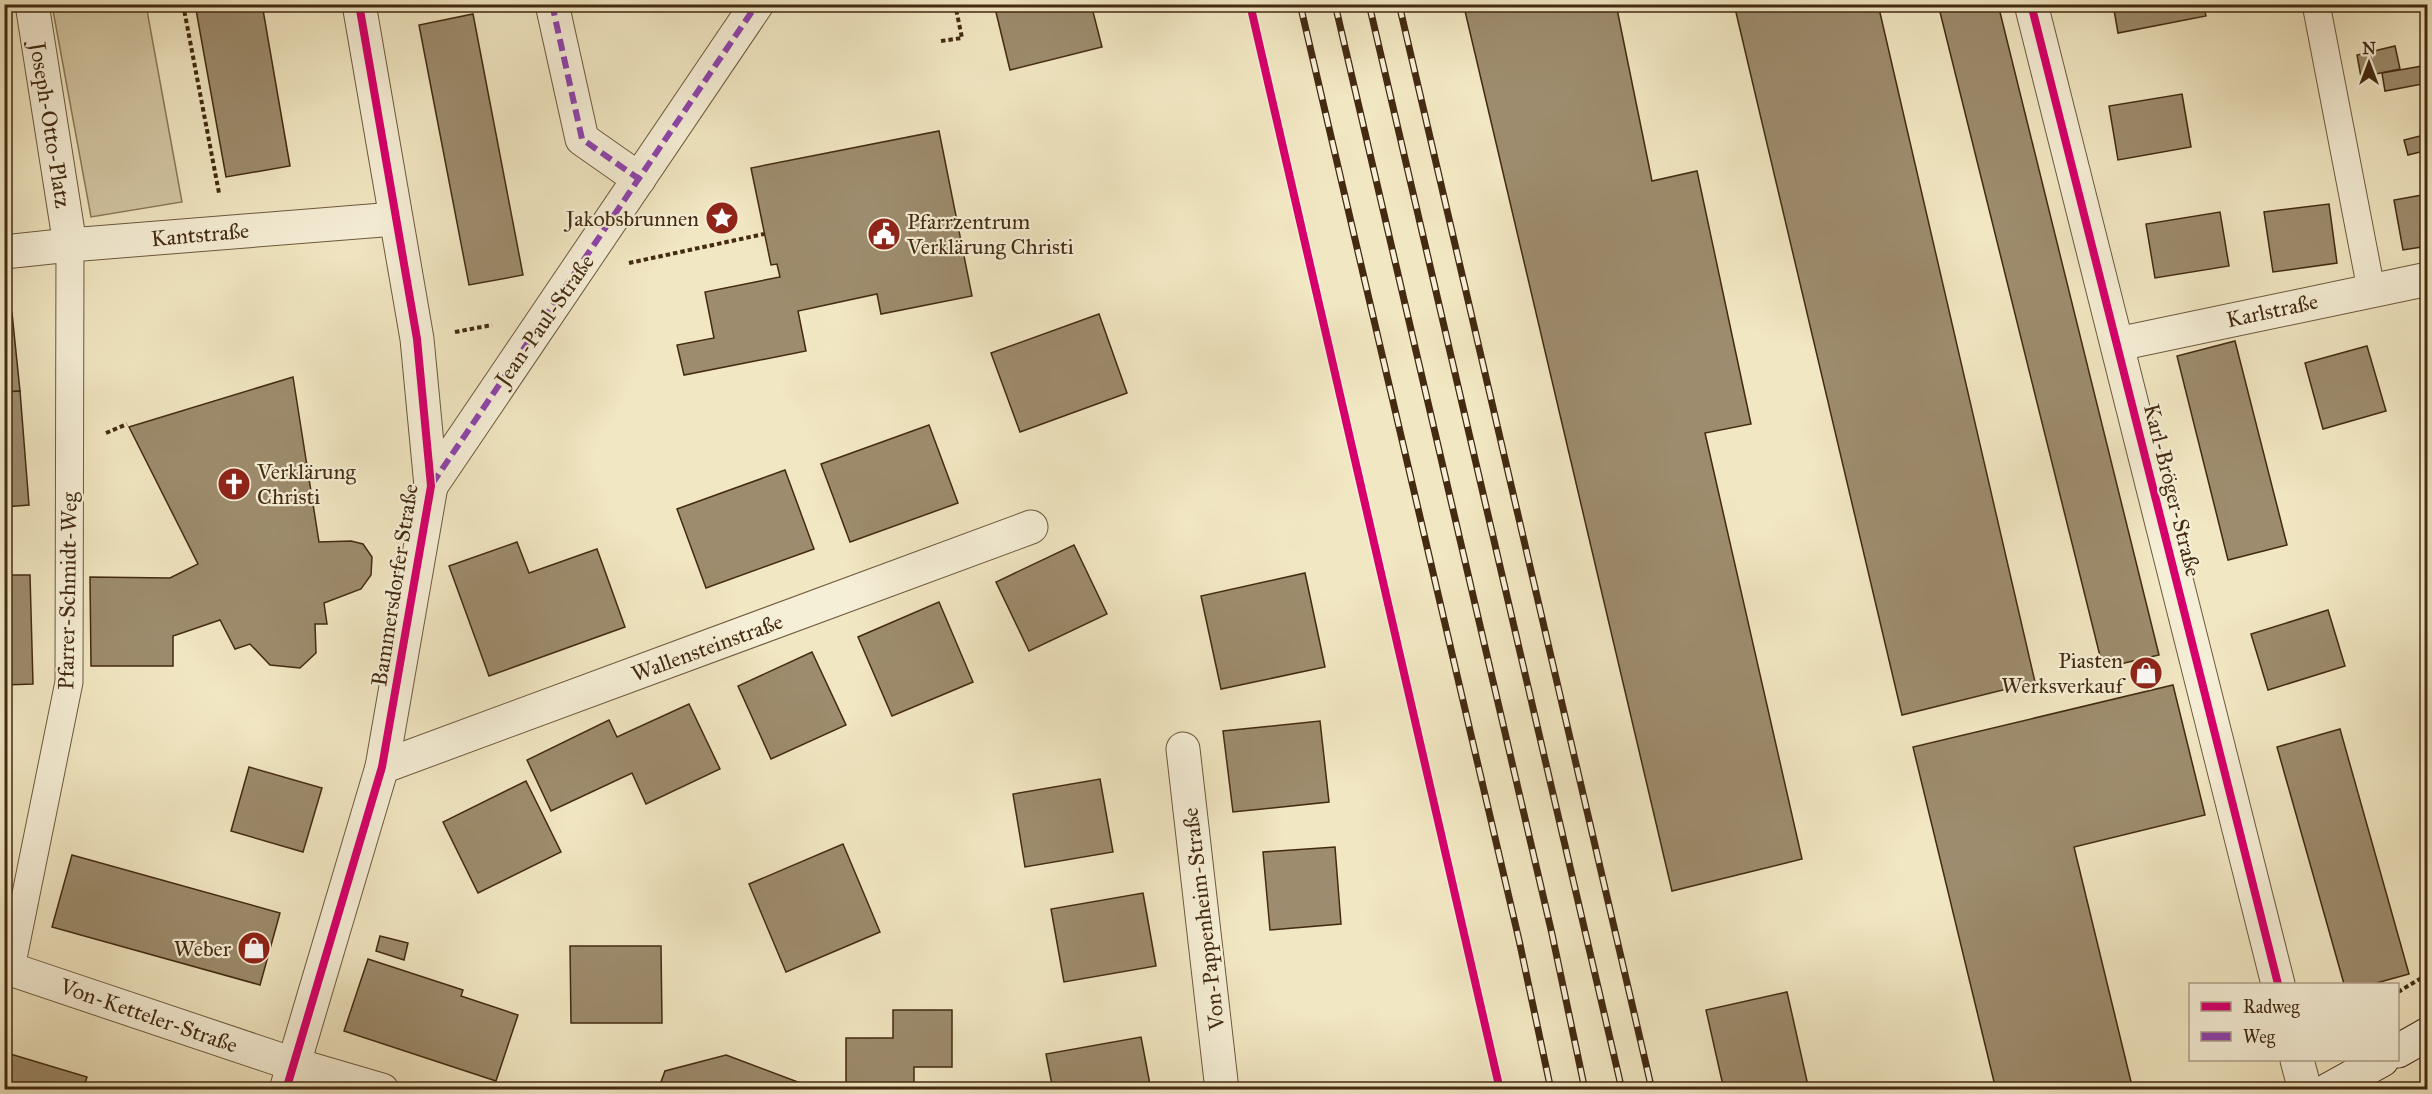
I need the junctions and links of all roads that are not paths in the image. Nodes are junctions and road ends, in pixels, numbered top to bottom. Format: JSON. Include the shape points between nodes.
{"nodes":[{"id":1,"x":32,"y":4,"type":"edge"},
{"id":2,"x":359,"y":4,"type":"edge"},
{"id":3,"x":552,"y":4,"type":"edge"},
{"id":4,"x":757,"y":4,"type":"edge"},
{"id":5,"x":2031,"y":4,"type":"edge"},
{"id":6,"x":2316,"y":4,"type":"edge"},
{"id":7,"x":639,"y":179,"type":"junction"},
{"id":8,"x":395,"y":219,"type":"junction"},
{"id":9,"x":70,"y":245,"type":"junction"},
{"id":10,"x":4,"y":252,"type":"edge"},
{"id":11,"x":2427,"y":279,"type":"edge"},
{"id":12,"x":2371,"y":289,"type":"junction"},
{"id":13,"x":2118,"y":344,"type":"junction"},
{"id":14,"x":431,"y":486,"type":"junction"},
{"id":15,"x":1031,"y":527,"type":"dead end"},
{"id":16,"x":1183,"y":749,"type":"dead end"},
{"id":17,"x":382,"y":767,"type":"junction"},
{"id":18,"x":8,"y":968,"type":"edge"},
{"id":19,"x":2278,"y":983,"type":"edge"},
{"id":20,"x":2427,"y":1034,"type":"edge"},
{"id":21,"x":2399,"y":1050,"type":"edge"},
{"id":22,"x":2297,"y":1061,"type":"edge"},
{"id":23,"x":2378,"y":1061,"type":"edge"},
{"id":24,"x":289,"y":1077,"type":"edge"},
{"id":25,"x":382,"y":1089,"type":"edge"},
{"id":26,"x":1222,"y":1089,"type":"edge"},
{"id":27,"x":2306,"y":1089,"type":"edge"},
{"id":28,"x":2328,"y":1089,"type":"edge"}],
"edges":[{"from":1,"to":9,"type":"street","name":"Joseph-Otto-Platz"},
{"from":2,"to":8,"type":"street","name":"Bammersdorfer Straße"},
{"from":3,"to":7,"type":"street","via":[[582,139]]},
{"from":4,"to":7,"type":"street","name":"Jean-Paul-Straße"},
{"from":5,"to":13,"type":"street","name":"Karl-Bröger-Straße"},
{"from":6,"to":12,"type":"lane"},
{"from":7,"to":14,"type":"street","name":"Jean-Paul-Straße"},
{"from":8,"to":9,"type":"street","name":"Kantstraße"},
{"from":8,"to":14,"type":"street","name":"Bammersdorfer Straße","via":[[417,339]]},
{"from":9,"to":10,"type":"street","name":"Kantstraße"},
{"from":9,"to":18,"type":"lane","name":"Pfarrer-Schmidt-Weg","via":[[69,682]]},
{"from":11,"to":12,"type":"street","name":"Karlstraße"},
{"from":12,"to":13,"type":"street","name":"Karlstraße"},
{"from":13,"to":19,"type":"street","name":"Karl-Bröger-Straße"},
{"from":14,"to":17,"type":"street","name":"Bammersdorfer Straße"},
{"from":15,"to":17,"type":"street","name":"Wallensteinstraße"},
{"from":16,"to":26,"type":"street","name":"Von-Pappenheim-Straße"},
{"from":17,"to":24,"type":"street","name":"Bammersdorfer Straße"},
{"from":18,"to":24,"type":"street","name":"Von-Ketteler-Straße"},
{"from":20,"to":21,"type":"street"},
{"from":22,"to":27,"type":"street"},
{"from":23,"to":28,"type":"street"},
{"from":24,"to":25,"type":"street","name":"Von-Ketteler-Straße"}]}
